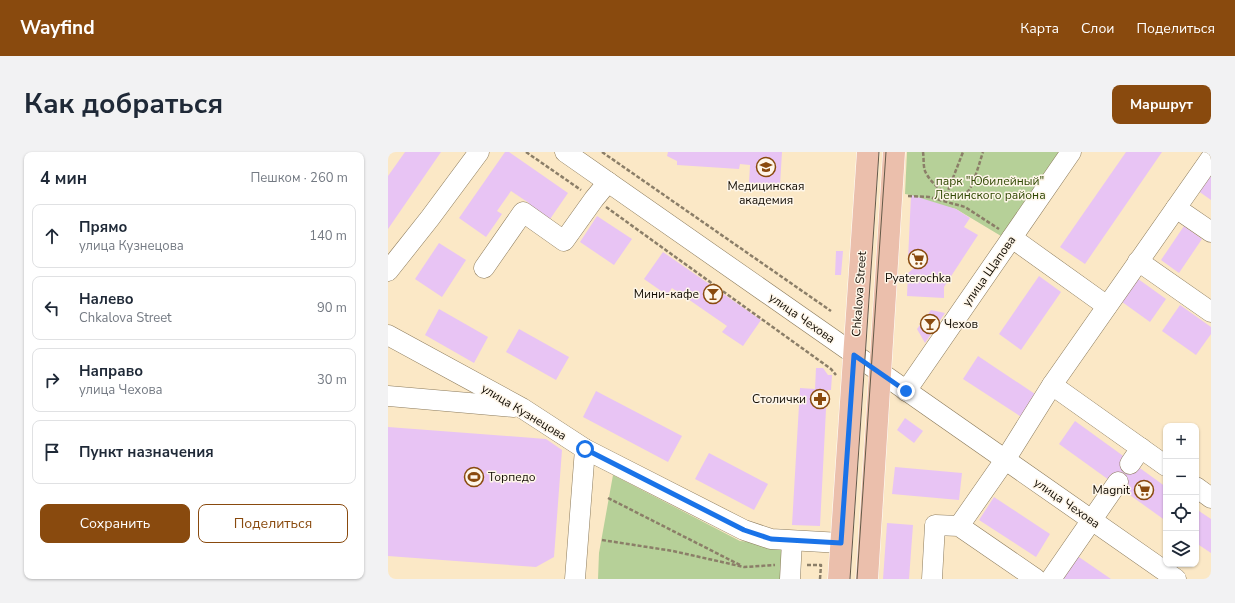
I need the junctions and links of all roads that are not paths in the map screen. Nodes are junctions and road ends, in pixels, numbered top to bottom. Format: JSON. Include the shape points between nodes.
{"nodes":[{"id":1,"x":479,"y":152,"type":"edge"},
{"id":2,"x":566,"y":152,"type":"edge"},
{"id":3,"x":868,"y":152,"type":"edge"},
{"id":4,"x":894,"y":152,"type":"edge"},
{"id":5,"x":1072,"y":152,"type":"edge"},
{"id":6,"x":1203,"y":152,"type":"edge"},
{"id":7,"x":1211,"y":158,"type":"edge"},
{"id":8,"x":608,"y":182,"type":"junction"},
{"id":9,"x":1176,"y":208,"type":"junction"},
{"id":10,"x":1211,"y":232,"type":"edge"},
{"id":11,"x":1008,"y":235,"type":"junction"},
{"id":12,"x":1138,"y":261,"type":"junction"},
{"id":13,"x":484,"y":268,"type":"dead end"},
{"id":14,"x":388,"y":270,"type":"edge"},
{"id":15,"x":1107,"y":306,"type":"junction"},
{"id":16,"x":1211,"y":312,"type":"edge"},
{"id":17,"x":388,"y":335,"type":"edge"},
{"id":18,"x":854,"y":355,"type":"junction"},
{"id":19,"x":880,"y":372,"type":"junction"},
{"id":20,"x":1052,"y":385,"type":"junction"},
{"id":21,"x":906,"y":391,"type":"junction"},
{"id":22,"x":388,"y":396,"type":"edge"},
{"id":23,"x":522,"y":408,"type":"junction"},
{"id":24,"x":585,"y":449,"type":"junction"},
{"id":25,"x":1005,"y":460,"type":"junction"},
{"id":26,"x":1163,"y":465,"type":"edge"},
{"id":27,"x":1118,"y":482,"type":"dead end"},
{"id":28,"x":1199,"y":489,"type":"edge"},
{"id":29,"x":1211,"y":498,"type":"edge"},
{"id":30,"x":1092,"y":520,"type":"junction"},
{"id":31,"x":959,"y":526,"type":"junction"},
{"id":32,"x":792,"y":541,"type":"junction"},
{"id":33,"x":841,"y":543,"type":"junction"},
{"id":34,"x":786,"y":572,"type":"edge"},
{"id":35,"x":575,"y":579,"type":"edge"},
{"id":36,"x":839,"y":579,"type":"edge"},
{"id":37,"x":866,"y":579,"type":"edge"},
{"id":38,"x":932,"y":579,"type":"edge"},
{"id":39,"x":1036,"y":579,"type":"edge"},
{"id":40,"x":1051,"y":579,"type":"edge"},
{"id":41,"x":1176,"y":579,"type":"edge"}],
"edges":[{"from":1,"to":14,"type":"street"},
{"from":2,"to":8,"type":"street","name":"улица Чехова"},
{"from":3,"to":18,"type":"main road","name":"Chkalova Street"},
{"from":4,"to":19,"type":"main road"},
{"from":5,"to":11,"type":"street","name":"улица Щапова"},
{"from":6,"to":7,"type":"street"},
{"from":7,"to":9,"type":"street"},
{"from":8,"to":13,"type":"street","via":[[564,241],[523,212]]},
{"from":8,"to":18,"type":"street","name":"улица Чехова"},
{"from":9,"to":10,"type":"street"},
{"from":9,"to":12,"type":"street"},
{"from":11,"to":15,"type":"street"},
{"from":11,"to":21,"type":"street","name":"улица Щапова"},
{"from":12,"to":15,"type":"street"},
{"from":12,"to":16,"type":"street"},
{"from":15,"to":20,"type":"street"},
{"from":17,"to":23,"type":"street","name":"улица Кузнецова"},
{"from":18,"to":19,"type":"street","name":"улица Чехова"},
{"from":18,"to":33,"type":"main road","name":"Chkalova Street"},
{"from":19,"to":21,"type":"street","name":"улица Чехова"},
{"from":19,"to":37,"type":"main road"},
{"from":20,"to":25,"type":"street"},
{"from":20,"to":26,"type":"street","via":[[1136,456]]},
{"from":21,"to":25,"type":"street","name":"улица Чехова"},
{"from":22,"to":23,"type":"street"},
{"from":23,"to":24,"type":"street","name":"улица Кузнецова"},
{"from":24,"to":32,"type":"street","name":"улица Кузнецова","via":[[744,530],[771,539]]},
{"from":24,"to":35,"type":"street"},
{"from":25,"to":30,"type":"street","name":"улица Чехова"},
{"from":25,"to":31,"type":"street"},
{"from":27,"to":30,"type":"street"},
{"from":28,"to":29,"type":"street"},
{"from":30,"to":40,"type":"street"},
{"from":30,"to":41,"type":"street","name":"улица Чехова"},
{"from":31,"to":38,"type":"street","via":[[935,525]]},
{"from":31,"to":39,"type":"street"},
{"from":32,"to":33,"type":"street","name":"улица Кузнецова"},
{"from":32,"to":34,"type":"street"},
{"from":33,"to":36,"type":"main road","name":"Chkalova Street"}]}
